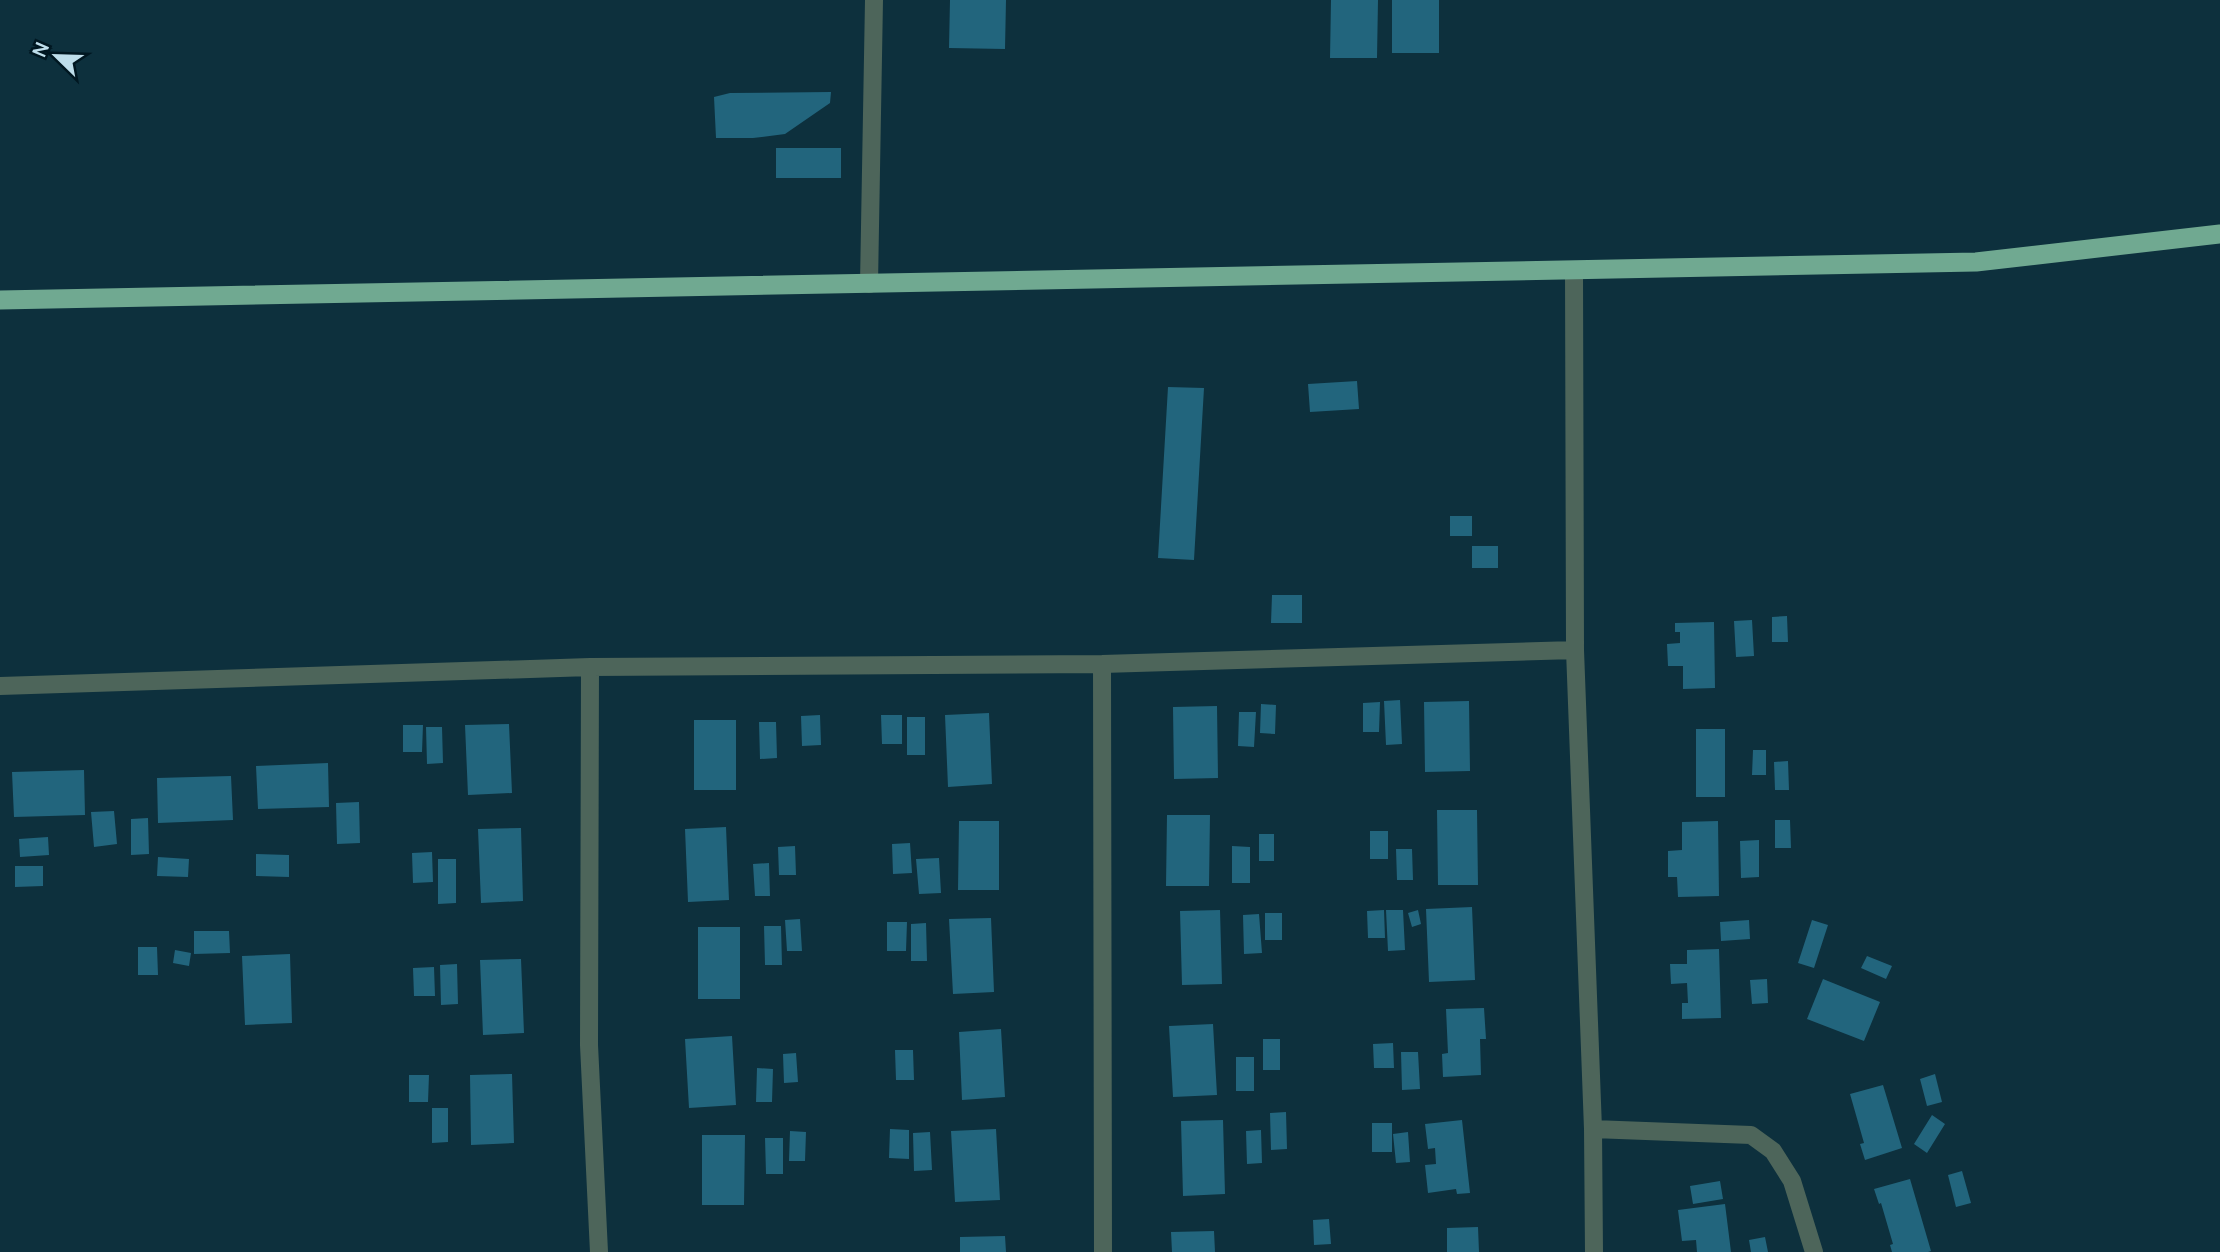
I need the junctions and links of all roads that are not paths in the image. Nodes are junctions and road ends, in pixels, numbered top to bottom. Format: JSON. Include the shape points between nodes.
{"nodes":[{"id":1,"x":874,"y":0,"type":"edge"},
{"id":2,"x":2220,"y":234,"type":"edge"},
{"id":3,"x":1574,"y":271,"type":"junction"},
{"id":4,"x":869,"y":285,"type":"junction"},
{"id":5,"x":0,"y":300,"type":"edge"},
{"id":6,"x":1575,"y":650,"type":"junction"},
{"id":7,"x":1101,"y":664,"type":"junction"},
{"id":8,"x":590,"y":667,"type":"junction"},
{"id":9,"x":0,"y":686,"type":"edge"},
{"id":10,"x":1593,"y":1129,"type":"junction"},
{"id":11,"x":598,"y":1252,"type":"edge"},
{"id":12,"x":1103,"y":1252,"type":"edge"},
{"id":13,"x":1594,"y":1252,"type":"edge"},
{"id":14,"x":1814,"y":1252,"type":"edge"}],
"edges":[{"from":1,"to":4,"type":"street"},
{"from":2,"to":3,"type":"highway","via":[[1976,262]]},
{"from":3,"to":4,"type":"highway"},
{"from":3,"to":6,"type":"street"},
{"from":4,"to":5,"type":"highway"},
{"from":6,"to":7,"type":"street"},
{"from":6,"to":10,"type":"street"},
{"from":7,"to":8,"type":"street"},
{"from":7,"to":12,"type":"street"},
{"from":8,"to":9,"type":"street"},
{"from":8,"to":11,"type":"street","via":[[589,1045]]},
{"from":10,"to":13,"type":"street"},
{"from":10,"to":14,"type":"street","via":[[1751,1135],[1773,1151],[1792,1181]]}]}
